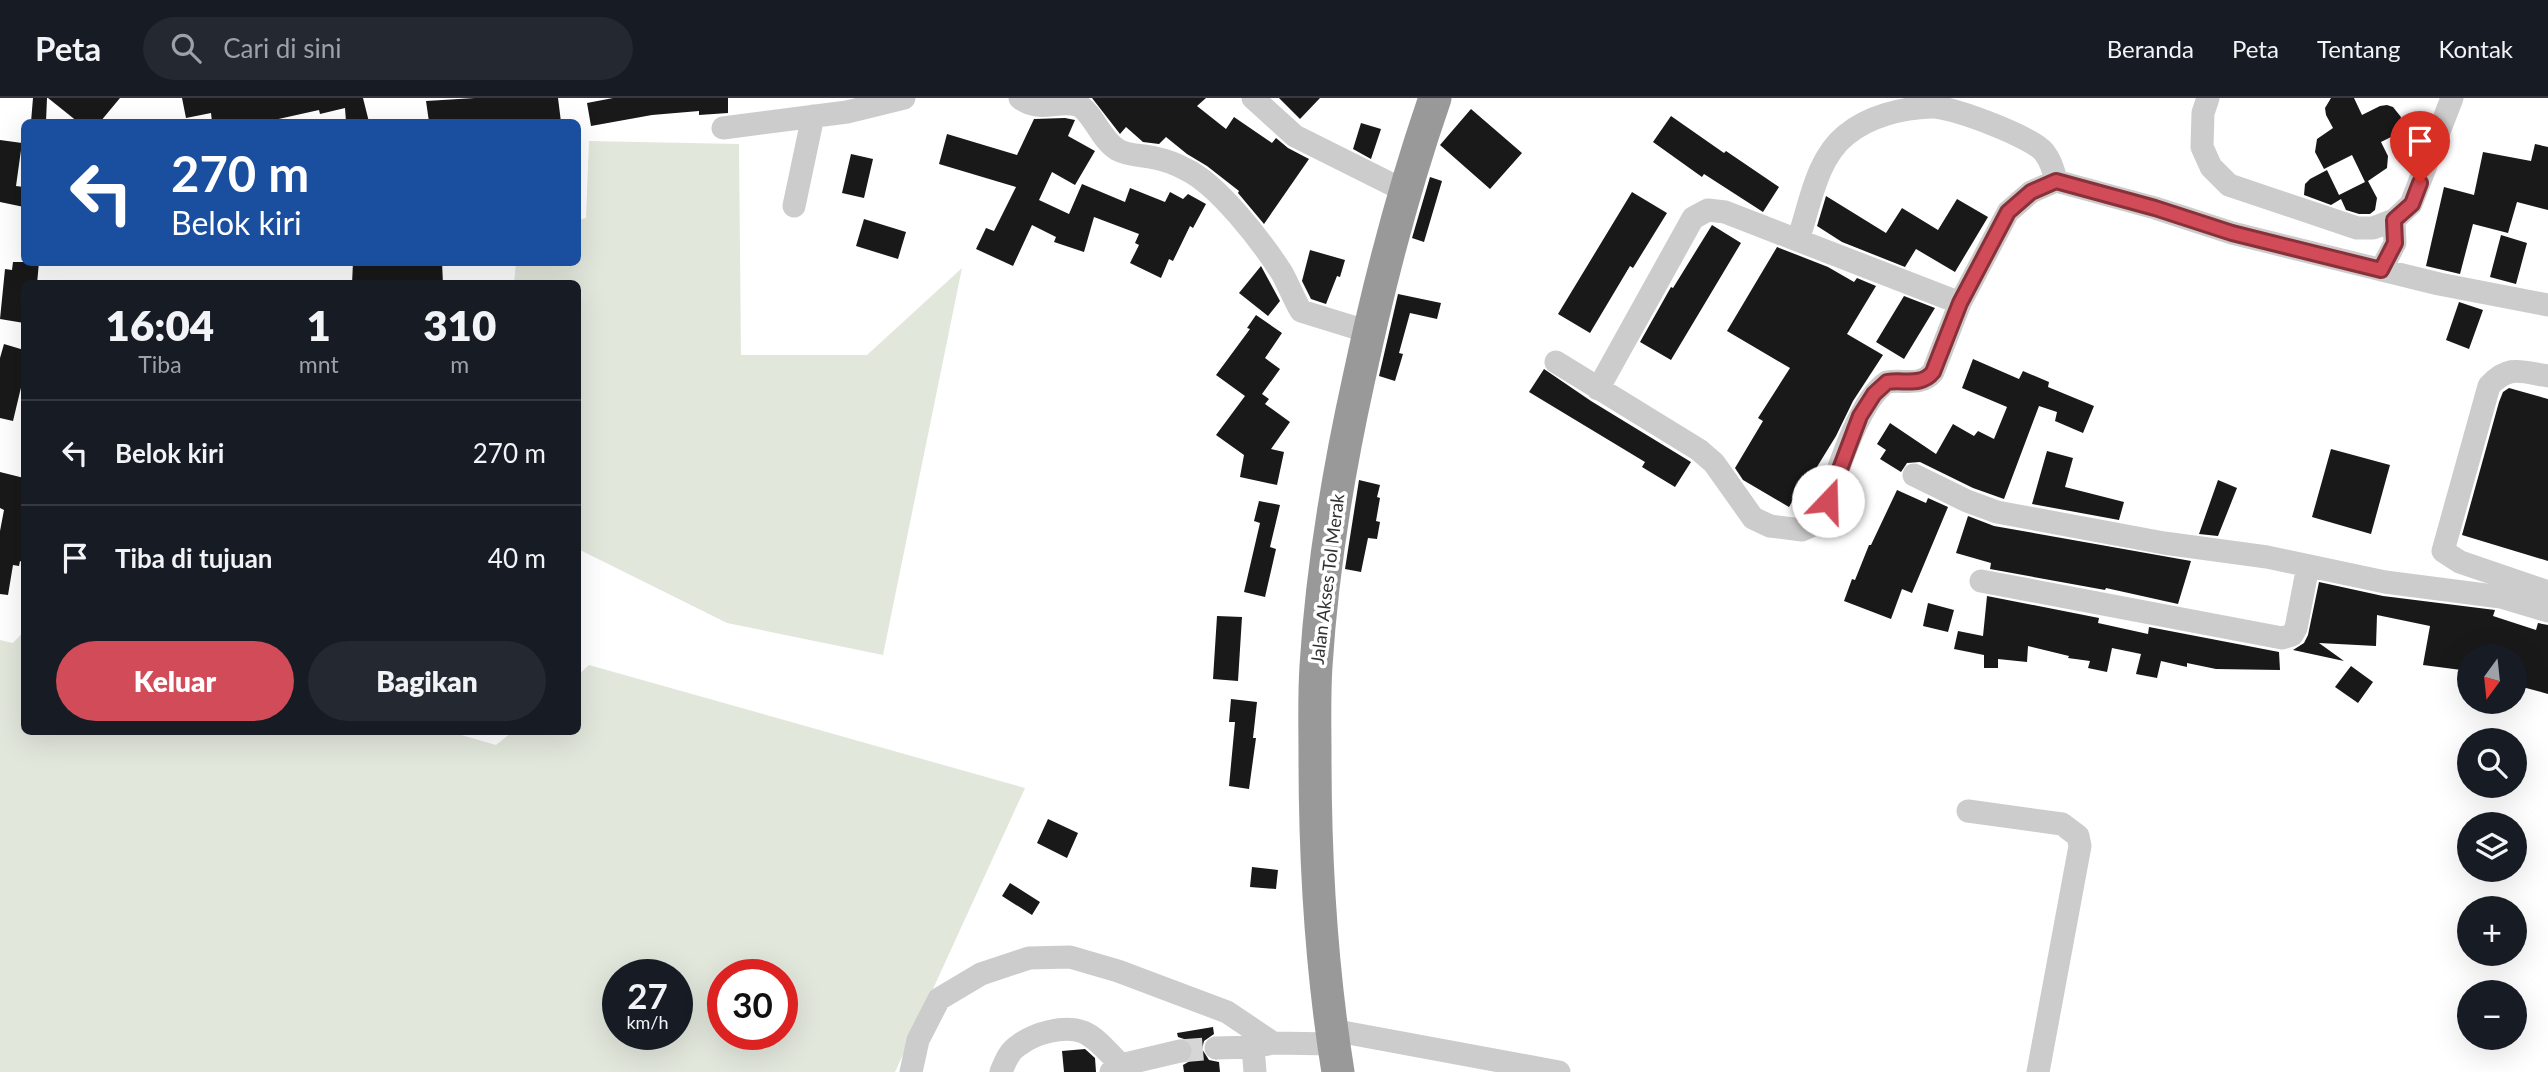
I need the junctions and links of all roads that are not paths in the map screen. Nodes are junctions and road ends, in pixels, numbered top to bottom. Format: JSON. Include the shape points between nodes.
{"nodes":[{"id":1,"x":904,"y":98,"type":"edge"},
{"id":2,"x":1020,"y":98,"type":"edge"},
{"id":3,"x":1253,"y":98,"type":"edge"},
{"id":4,"x":1435,"y":98,"type":"edge"},
{"id":5,"x":2208,"y":98,"type":"edge"},
{"id":6,"x":2452,"y":98,"type":"edge"},
{"id":7,"x":813,"y":116,"type":"junction"},
{"id":8,"x":723,"y":128,"type":"dead end"},
{"id":9,"x":2056,"y":181,"type":"junction"},
{"id":10,"x":1405,"y":191,"type":"junction"},
{"id":11,"x":794,"y":206,"type":"dead end"},
{"id":12,"x":2394,"y":220,"type":"junction"},
{"id":13,"x":1798,"y":240,"type":"junction"},
{"id":14,"x":2381,"y":270,"type":"junction"},
{"id":15,"x":1960,"y":303,"type":"junction"},
{"id":16,"x":2548,"y":305,"type":"edge"},
{"id":17,"x":1369,"y":332,"type":"junction"},
{"id":18,"x":1556,"y":362,"type":"dead end"},
{"id":19,"x":2548,"y":376,"type":"edge"},
{"id":20,"x":1598,"y":388,"type":"junction"},
{"id":21,"x":1914,"y":475,"type":"dead end"},
{"id":22,"x":2308,"y":566,"type":"junction"},
{"id":23,"x":1980,"y":581,"type":"dead end"},
{"id":24,"x":2548,"y":592,"type":"edge"},
{"id":25,"x":2548,"y":611,"type":"edge"},
{"id":26,"x":1968,"y":811,"type":"dead end"},
{"id":27,"x":1263,"y":1045,"type":"junction"},
{"id":28,"x":1216,"y":1048,"type":"tunnel mouth"},
{"id":29,"x":1335,"y":1049,"type":"edge"},
{"id":30,"x":1180,"y":1051,"type":"tunnel mouth"},
{"id":31,"x":1116,"y":1069,"type":"edge"},
{"id":32,"x":911,"y":1072,"type":"edge"},
{"id":33,"x":1001,"y":1072,"type":"edge"},
{"id":34,"x":1255,"y":1072,"type":"edge"},
{"id":35,"x":1559,"y":1072,"type":"edge"},
{"id":36,"x":2038,"y":1072,"type":"edge"}],
"edges":[{"from":1,"to":7,"type":"street"},
{"from":2,"to":17,"type":"street","via":[[1040,106],[1066,100],[1077,104],[1118,149],[1156,158],[1199,177],[1212,186],[1267,252],[1301,311]]},
{"from":3,"to":10,"type":"street","via":[[1295,136]]},
{"from":4,"to":10,"type":"highway","name":"Jalan Akses Tol Merak"},
{"from":5,"to":12,"type":"street","via":[[2202,147],[2211,167],[2230,185],[2357,229]]},
{"from":6,"to":12,"type":"street","via":[[2412,204]]},
{"from":7,"to":8,"type":"street"},
{"from":7,"to":11,"type":"street"},
{"from":9,"to":13,"type":"street","via":[[2043,150],[1980,118],[1933,107],[1878,116],[1847,134],[1826,155]]},
{"from":9,"to":14,"type":"street","via":[[2232,233]]},
{"from":9,"to":15,"type":"street","via":[[2031,192],[2008,212]]},
{"from":10,"to":17,"type":"highway","name":"Jalan Akses Tol Merak"},
{"from":12,"to":14,"type":"street","via":[[2395,243]]},
{"from":13,"to":15,"type":"street"},
{"from":13,"to":20,"type":"street","via":[[1725,212],[1708,209],[1693,218]]},
{"from":14,"to":16,"type":"street"},
{"from":15,"to":20,"type":"street","via":[[1929,377],[1919,382],[1887,382],[1874,394],[1860,416],[1820,523],[1802,530],[1753,519],[1714,463],[1699,450]]},
{"from":17,"to":29,"type":"highway","name":"Jalan Akses Tol Merak","via":[[1333,512],[1316,667],[1316,869]]},
{"from":18,"to":20,"type":"street"},
{"from":19,"to":24,"type":"street","via":[[2512,370],[2500,374],[2489,386],[2443,551],[2460,562]]},
{"from":21,"to":22,"type":"street","via":[[1997,512]]},
{"from":22,"to":23,"type":"street","via":[[2296,628],[2282,638]]},
{"from":22,"to":25,"type":"street","via":[[2385,582],[2501,597]]},
{"from":26,"to":36,"type":"street","via":[[2062,824],[2078,836]]},
{"from":27,"to":28,"type":"street"},
{"from":27,"to":29,"type":"street"},
{"from":27,"to":32,"type":"street","via":[[1227,1012],[1118,971],[1070,957],[1029,958],[981,974],[939,999],[918,1040]]},
{"from":27,"to":34,"type":"street"},
{"from":29,"to":35,"type":"street"},
{"from":30,"to":31,"type":"street"},
{"from":31,"to":33,"type":"street","via":[[1097,1041],[1071,1029],[1019,1045],[1006,1058]]}]}
